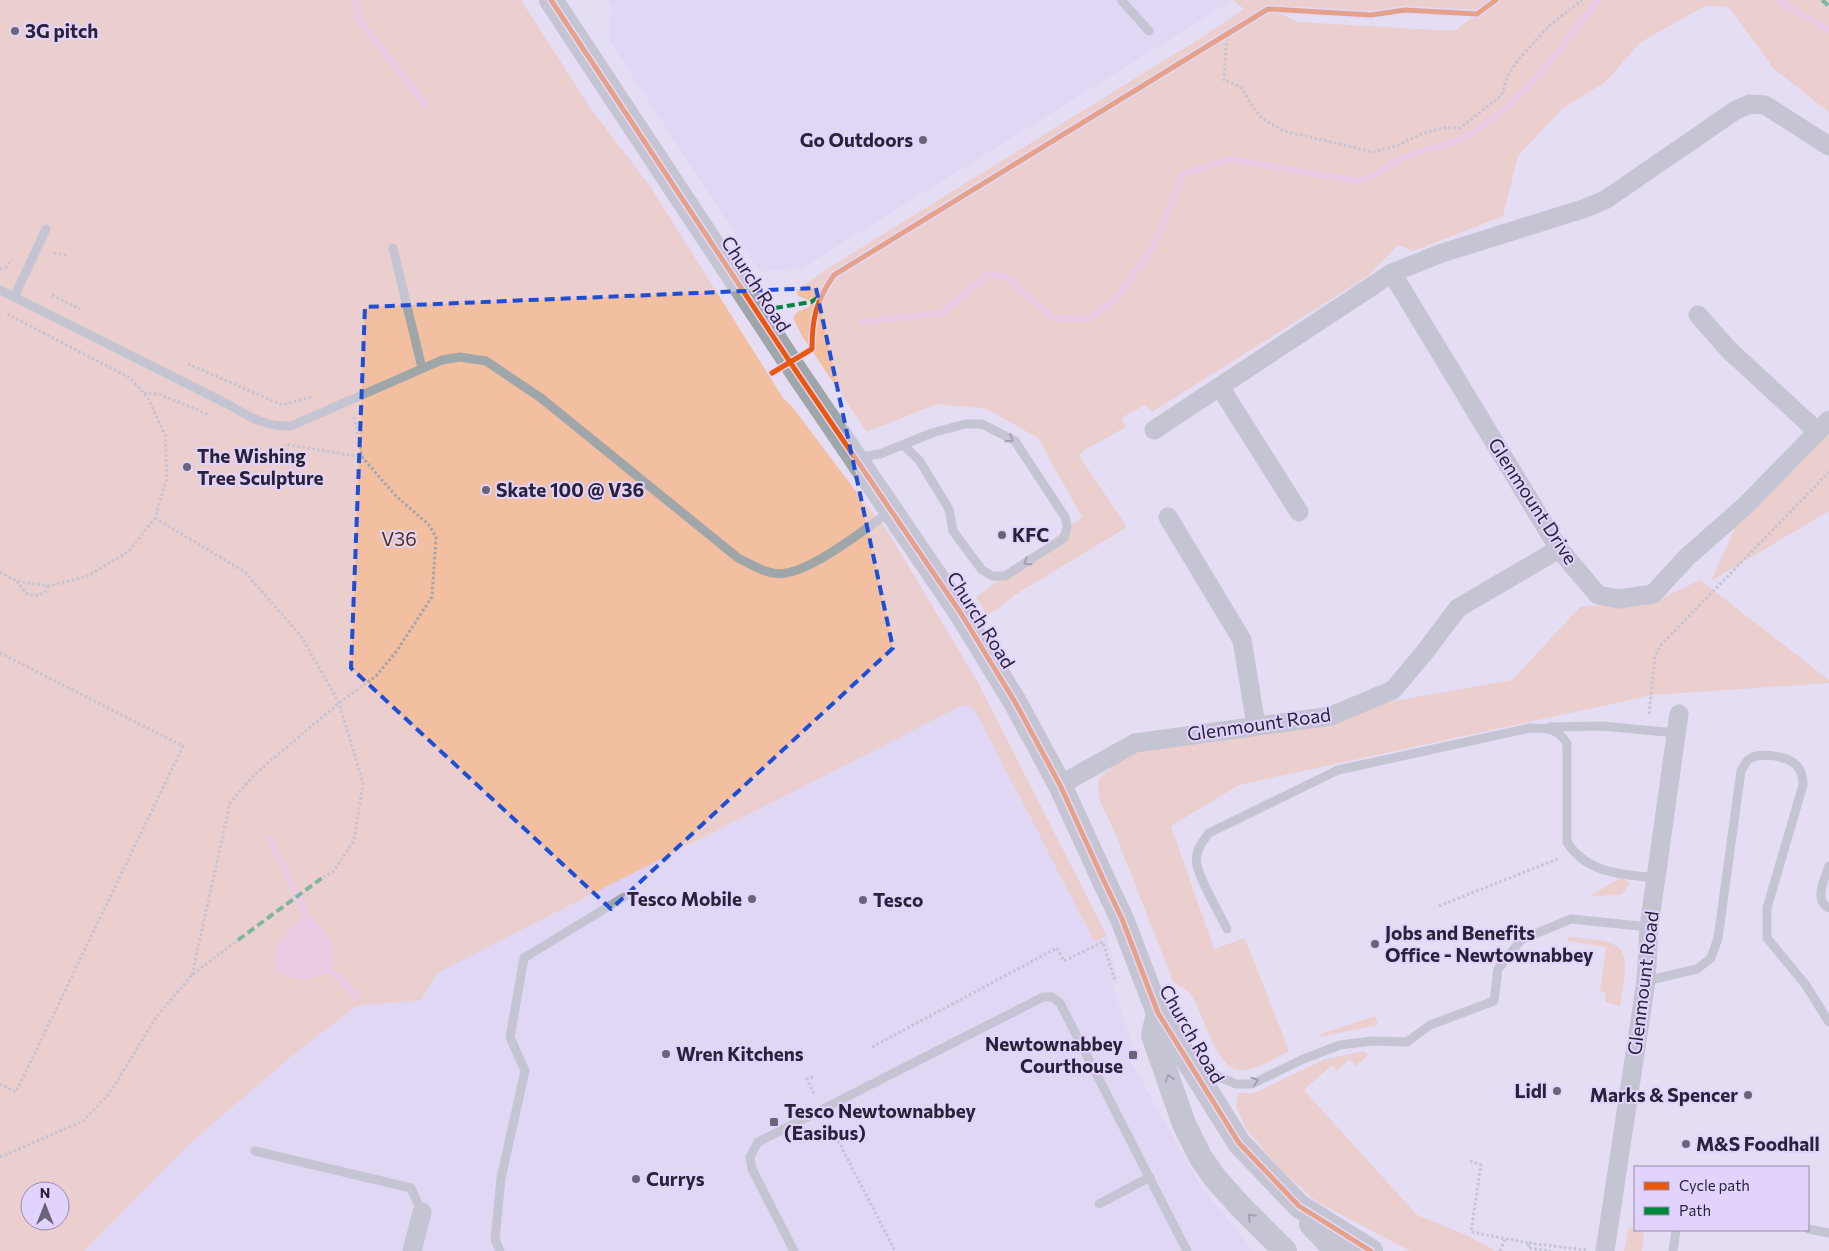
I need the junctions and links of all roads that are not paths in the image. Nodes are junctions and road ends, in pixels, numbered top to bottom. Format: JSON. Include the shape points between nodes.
{"nodes":[{"id":1,"x":1121,"y":0,"type":"edge"},
{"id":2,"x":554,"y":1,"type":"edge"},
{"id":3,"x":1149,"y":31,"type":"dead end"},
{"id":4,"x":1829,"y":146,"type":"edge"},
{"id":5,"x":46,"y":229,"type":"dead end"},
{"id":6,"x":393,"y":248,"type":"dead end"},
{"id":7,"x":1392,"y":273,"type":"junction"},
{"id":8,"x":0,"y":290,"type":"edge"},
{"id":9,"x":14,"y":297,"type":"junction"},
{"id":10,"x":1698,"y":315,"type":"dead end"},
{"id":11,"x":422,"y":368,"type":"junction"},
{"id":12,"x":1220,"y":387,"type":"junction"},
{"id":13,"x":1824,"y":426,"type":"edge"},
{"id":14,"x":1154,"y":430,"type":"dead end"},
{"id":15,"x":903,"y":445,"type":"junction"},
{"id":16,"x":855,"y":457,"type":"junction"},
{"id":17,"x":892,"y":510,"type":"junction"},
{"id":18,"x":1299,"y":512,"type":"dead end"},
{"id":19,"x":1168,"y":517,"type":"dead end"},
{"id":20,"x":1559,"y":549,"type":"junction"},
{"id":21,"x":1679,"y":714,"type":"dead end"},
{"id":22,"x":1256,"y":725,"type":"junction"},
{"id":23,"x":1530,"y":728,"type":"junction"},
{"id":24,"x":1676,"y":733,"type":"junction"},
{"id":25,"x":1060,"y":785,"type":"junction"},
{"id":26,"x":1829,"y":866,"type":"edge"},
{"id":27,"x":1656,"y":878,"type":"junction"},
{"id":28,"x":624,"y":897,"type":"dead end"},
{"id":29,"x":1829,"y":908,"type":"edge"},
{"id":30,"x":1649,"y":927,"type":"junction"},
{"id":31,"x":1227,"y":929,"type":"dead end"},
{"id":32,"x":1646,"y":981,"type":"junction"},
{"id":33,"x":1158,"y":1013,"type":"junction"},
{"id":34,"x":1829,"y":1022,"type":"edge"},
{"id":35,"x":1182,"y":1050,"type":"junction"},
{"id":36,"x":255,"y":1151,"type":"dead end"},
{"id":37,"x":1150,"y":1177,"type":"junction"},
{"id":38,"x":1099,"y":1204,"type":"dead end"},
{"id":39,"x":1299,"y":1206,"type":"junction"},
{"id":40,"x":422,"y":1212,"type":"joint"},
{"id":41,"x":1809,"y":1229,"type":"edge"},
{"id":42,"x":1676,"y":1231,"type":"edge"},
{"id":43,"x":1829,"y":1233,"type":"edge"},
{"id":44,"x":412,"y":1251,"type":"edge"},
{"id":45,"x":500,"y":1251,"type":"edge"},
{"id":46,"x":794,"y":1251,"type":"edge"},
{"id":47,"x":1187,"y":1251,"type":"edge"},
{"id":48,"x":1285,"y":1251,"type":"edge"},
{"id":49,"x":1336,"y":1251,"type":"edge"},
{"id":50,"x":1371,"y":1251,"type":"edge"},
{"id":51,"x":1605,"y":1251,"type":"edge"},
{"id":52,"x":1673,"y":1251,"type":"edge"}],
"edges":[{"from":1,"to":3,"type":"lane"},
{"from":2,"to":16,"type":"street","name":"Church Road"},
{"from":4,"to":7,"type":"street","via":[[1765,106],[1750,104],[1736,110],[1604,200],[1442,253]]},
{"from":5,"to":9,"type":"lane"},
{"from":6,"to":11,"type":"lane"},
{"from":7,"to":12,"type":"street"},
{"from":7,"to":20,"type":"street","name":"Glenmount Drive"},
{"from":8,"to":9,"type":"lane"},
{"from":9,"to":11,"type":"lane","via":[[253,420],[276,426],[292,426]]},
{"from":10,"to":13,"type":"street","via":[[1730,351]]},
{"from":11,"to":17,"type":"lane","via":[[460,357],[486,361],[541,398],[738,558],[774,574],[794,573]]},
{"from":12,"to":14,"type":"street"},
{"from":12,"to":18,"type":"street"},
{"from":13,"to":20,"type":"street","name":"Glenmount Drive","via":[[1653,594],[1619,599],[1598,595]]},
{"from":15,"to":15,"type":"lane","one_way":true,"via":[[965,424],[982,424],[1015,441],[1064,517],[1067,526],[1064,538],[1005,576],[992,576],[982,570],[953,531],[949,509],[919,460]]},
{"from":15,"to":16,"type":"lane","via":[[880,454]]},
{"from":16,"to":17,"type":"street","name":"Church Road"},
{"from":17,"to":25,"type":"street","name":"Church Road","via":[[1000,678]]},
{"from":19,"to":22,"type":"street","via":[[1242,640]]},
{"from":20,"to":22,"type":"street","name":"Glenmount Road","via":[[1458,608],[1393,690],[1331,716]]},
{"from":21,"to":24,"type":"street","name":"Glenmount Road"},
{"from":22,"to":25,"type":"street","name":"Glenmount Road","via":[[1135,743]]},
{"from":23,"to":24,"type":"lane","via":[[1602,726]]},
{"from":23,"to":27,"type":"lane","via":[[1556,731],[1567,744],[1567,842],[1574,853],[1590,866],[1614,874]]},
{"from":23,"to":31,"type":"lane","via":[[1338,770],[1209,833],[1197,852],[1197,865]]},
{"from":24,"to":27,"type":"street","name":"Glenmount Road"},
{"from":25,"to":33,"type":"street","name":"Church Road","via":[[1122,919]]},
{"from":26,"to":29,"type":"lane","via":[[1820,892],[1821,900]]},
{"from":27,"to":30,"type":"street","name":"Glenmount Road"},
{"from":28,"to":45,"type":"lane","via":[[524,958],[510,1037],[525,1072],[501,1178],[494,1240]]},
{"from":30,"to":32,"type":"street","name":"Glenmount Road"},
{"from":35,"to":30,"type":"lane","one_way":true,"via":[[1215,1075],[1236,1084],[1252,1084],[1340,1045],[1372,1041],[1407,1042],[1430,1025],[1494,1001],[1498,969],[1521,940],[1571,920]]},
{"from":32,"to":34,"type":"lane","via":[[1697,969],[1711,958],[1718,938],[1742,771],[1748,760],[1757,756],[1786,759],[1797,765],[1803,785],[1767,908],[1767,938],[1805,984]]},
{"from":32,"to":51,"type":"street","name":"Glenmount Road"},
{"from":33,"to":35,"type":"street","name":"Church Road"},
{"from":48,"to":33,"type":"street","name":"Church Road","one_way":true,"via":[[1240,1206],[1200,1158],[1184,1124],[1153,1035]]},
{"from":35,"to":39,"type":"street","name":"Church Road","via":[[1239,1143]]},
{"from":36,"to":40,"type":"lane","via":[[411,1188]]},
{"from":37,"to":38,"type":"lane"},
{"from":37,"to":46,"type":"lane","via":[[1060,1003],[1052,997],[1043,997],[758,1142],[750,1157],[752,1169]]},
{"from":37,"to":47,"type":"lane"},
{"from":39,"to":49,"type":"street"},
{"from":39,"to":50,"type":"street","name":"Church Road"},
{"from":40,"to":44,"type":"street"},
{"from":41,"to":43,"type":"lane"},
{"from":42,"to":52,"type":"lane"}]}
